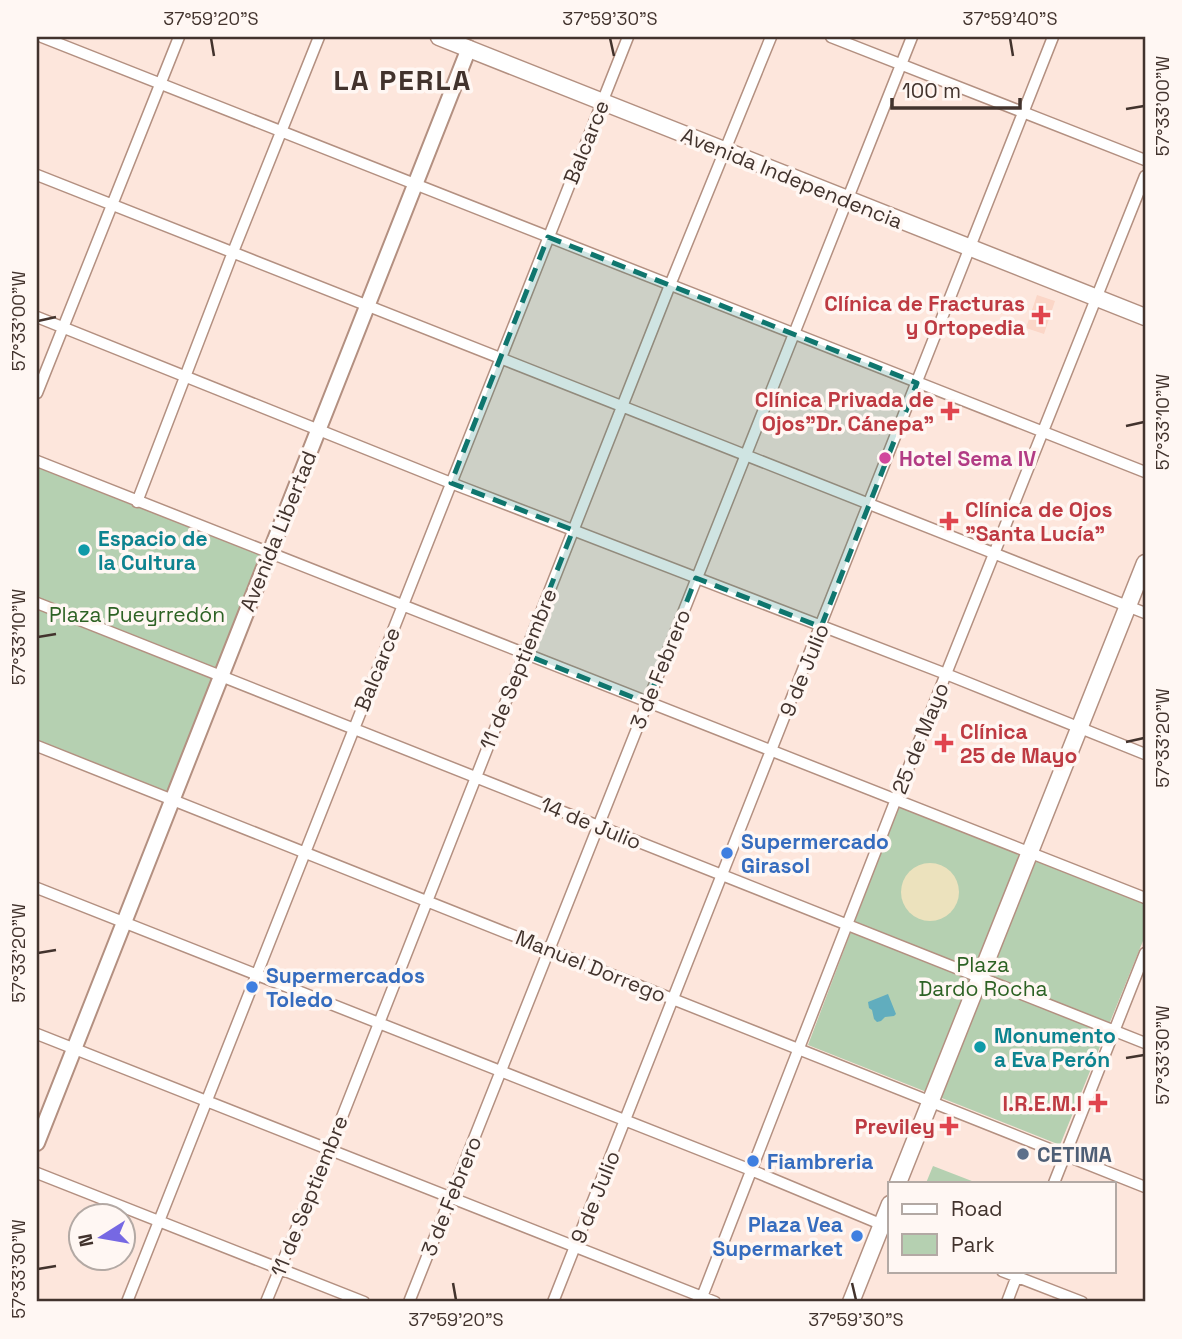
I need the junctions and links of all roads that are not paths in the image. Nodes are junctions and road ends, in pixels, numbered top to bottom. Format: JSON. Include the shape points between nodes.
{"nodes":[{"id":1,"x":41,"y":37,"type":"edge"},
{"id":2,"x":178,"y":37,"type":"edge"},
{"id":3,"x":319,"y":37,"type":"edge"},
{"id":4,"x":439,"y":37,"type":"edge"},
{"id":5,"x":628,"y":37,"type":"edge"},
{"id":6,"x":771,"y":37,"type":"edge"},
{"id":7,"x":831,"y":37,"type":"edge"},
{"id":8,"x":912,"y":37,"type":"edge"},
{"id":9,"x":1054,"y":37,"type":"edge"},
{"id":10,"x":472,"y":43,"type":"edge"},
{"id":11,"x":901,"y":65,"type":"junction"},
{"id":12,"x":160,"y":84,"type":"junction"},
{"id":13,"x":602,"y":102,"type":"junction"},
{"id":14,"x":1024,"y":113,"type":"junction"},
{"id":15,"x":282,"y":130,"type":"junction"},
{"id":16,"x":726,"y":151,"type":"junction"},
{"id":17,"x":1145,"y":160,"type":"edge"},
{"id":18,"x":37,"y":175,"type":"edge"},
{"id":19,"x":1145,"y":176,"type":"edge"},
{"id":20,"x":416,"y":184,"type":"junction"},
{"id":21,"x":847,"y":200,"type":"junction"},
{"id":22,"x":112,"y":205,"type":"junction"},
{"id":23,"x":548,"y":237,"type":"junction"},
{"id":24,"x":970,"y":249,"type":"junction"},
{"id":25,"x":233,"y":252,"type":"junction"},
{"id":26,"x":670,"y":285,"type":"junction"},
{"id":27,"x":1097,"y":298,"type":"junction"},
{"id":28,"x":368,"y":305,"type":"junction"},
{"id":29,"x":37,"y":317,"type":"edge"},
{"id":30,"x":1145,"y":317,"type":"edge"},
{"id":31,"x":63,"y":328,"type":"junction"},
{"id":32,"x":794,"y":334,"type":"junction"},
{"id":33,"x":500,"y":358,"type":"junction"},
{"id":34,"x":185,"y":377,"type":"junction"},
{"id":35,"x":917,"y":383,"type":"junction"},
{"id":36,"x":37,"y":393,"type":"edge"},
{"id":37,"x":622,"y":406,"type":"junction"},
{"id":38,"x":318,"y":430,"type":"junction"},
{"id":39,"x":1043,"y":431,"type":"junction"},
{"id":40,"x":746,"y":455,"type":"junction"},
{"id":41,"x":37,"y":461,"type":"edge"},
{"id":42,"x":1145,"y":472,"type":"edge"},
{"id":43,"x":451,"y":483,"type":"junction"},
{"id":44,"x":137,"y":502,"type":"junction"},
{"id":45,"x":869,"y":504,"type":"junction"},
{"id":46,"x":573,"y":530,"type":"junction"},
{"id":47,"x":995,"y":552,"type":"junction"},
{"id":48,"x":270,"y":554,"type":"junction"},
{"id":49,"x":1145,"y":563,"type":"edge"},
{"id":50,"x":696,"y":579,"type":"junction"},
{"id":51,"x":37,"y":603,"type":"edge"},
{"id":52,"x":1128,"y":606,"type":"junction"},
{"id":53,"x":402,"y":607,"type":"junction"},
{"id":54,"x":1145,"y":613,"type":"edge"},
{"id":55,"x":821,"y":627,"type":"junction"},
{"id":56,"x":523,"y":654,"type":"junction"},
{"id":57,"x":946,"y":674,"type":"junction"},
{"id":58,"x":221,"y":676,"type":"junction"},
{"id":59,"x":647,"y":703,"type":"junction"},
{"id":60,"x":1080,"y":728,"type":"junction"},
{"id":61,"x":354,"y":729,"type":"junction"},
{"id":62,"x":38,"y":750,"type":"edge"},
{"id":63,"x":771,"y":751,"type":"junction"},
{"id":64,"x":1145,"y":754,"type":"edge"},
{"id":65,"x":475,"y":777,"type":"junction"},
{"id":66,"x":173,"y":798,"type":"junction"},
{"id":67,"x":896,"y":799,"type":"junction"},
{"id":68,"x":598,"y":826,"type":"junction"},
{"id":69,"x":305,"y":852,"type":"junction"},
{"id":70,"x":1030,"y":852,"type":"junction"},
{"id":71,"x":722,"y":875,"type":"junction"},
{"id":72,"x":37,"y":888,"type":"edge"},
{"id":73,"x":1145,"y":898,"type":"edge"},
{"id":74,"x":426,"y":900,"type":"junction"},
{"id":75,"x":124,"y":922,"type":"junction"},
{"id":76,"x":847,"y":924,"type":"junction"},
{"id":77,"x":549,"y":950,"type":"junction"},
{"id":78,"x":1145,"y":953,"type":"edge"},
{"id":79,"x":256,"y":974,"type":"junction"},
{"id":80,"x":980,"y":977,"type":"junction"},
{"id":81,"x":673,"y":999,"type":"junction"},
{"id":82,"x":377,"y":1022,"type":"junction"},
{"id":83,"x":1114,"y":1030,"type":"junction"},
{"id":84,"x":37,"y":1034,"type":"edge"},
{"id":85,"x":1145,"y":1042,"type":"edge"},
{"id":86,"x":74,"y":1049,"type":"junction"},
{"id":87,"x":798,"y":1050,"type":"junction"},
{"id":88,"x":501,"y":1070,"type":"junction"},
{"id":89,"x":206,"y":1101,"type":"junction"},
{"id":90,"x":931,"y":1102,"type":"junction"},
{"id":91,"x":625,"y":1120,"type":"junction"},
{"id":92,"x":37,"y":1143,"type":"edge"},
{"id":93,"x":329,"y":1150,"type":"junction"},
{"id":94,"x":1065,"y":1156,"type":"junction"},
{"id":95,"x":751,"y":1170,"type":"junction"},
{"id":96,"x":37,"y":1173,"type":"edge"},
{"id":97,"x":898,"y":1182,"type":"edge"},
{"id":98,"x":1054,"y":1182,"type":"edge"},
{"id":99,"x":1145,"y":1187,"type":"edge"},
{"id":100,"x":450,"y":1198,"type":"junction"},
{"id":101,"x":159,"y":1221,"type":"junction"},
{"id":102,"x":886,"y":1226,"type":"edge"},
{"id":103,"x":575,"y":1247,"type":"junction"},
{"id":104,"x":280,"y":1269,"type":"junction"},
{"id":105,"x":1018,"y":1274,"type":"edge"},
{"id":106,"x":701,"y":1300,"type":"edge"},
{"id":107,"x":127,"y":1302,"type":"edge"},
{"id":108,"x":267,"y":1302,"type":"edge"},
{"id":109,"x":364,"y":1302,"type":"edge"},
{"id":110,"x":409,"y":1302,"type":"edge"},
{"id":111,"x":553,"y":1302,"type":"edge"},
{"id":112,"x":715,"y":1302,"type":"edge"},
{"id":113,"x":851,"y":1302,"type":"edge"},
{"id":114,"x":1007,"y":1302,"type":"edge"},
{"id":115,"x":1082,"y":1302,"type":"edge"}],
"edges":[{"from":1,"to":12,"type":"street"},
{"from":2,"to":12,"type":"street"},
{"from":3,"to":15,"type":"street"},
{"from":4,"to":10,"type":"main road","name":"Avenida Independencia"},
{"from":5,"to":13,"type":"street","name":"Balcarce"},
{"from":6,"to":16,"type":"street","name":"11 de Septiembre"},
{"from":7,"to":11,"type":"street"},
{"from":8,"to":11,"type":"street","name":"3 de Febrero"},
{"from":9,"to":14,"type":"street","name":"9 de Julio"},
{"from":10,"to":13,"type":"main road","name":"Avenida Independencia"},
{"from":10,"to":20,"type":"main road","name":"Avenida Libertad"},
{"from":11,"to":14,"type":"street"},
{"from":11,"to":21,"type":"street","name":"3 de Febrero"},
{"from":12,"to":15,"type":"street"},
{"from":12,"to":22,"type":"street"},
{"from":13,"to":16,"type":"main road","name":"Avenida Independencia"},
{"from":13,"to":23,"type":"street","name":"Balcarce"},
{"from":14,"to":17,"type":"street"},
{"from":14,"to":24,"type":"street","name":"9 de Julio"},
{"from":15,"to":20,"type":"street"},
{"from":15,"to":25,"type":"street"},
{"from":16,"to":21,"type":"main road","name":"Avenida Independencia"},
{"from":16,"to":26,"type":"street","name":"11 de Septiembre"},
{"from":18,"to":22,"type":"street"},
{"from":19,"to":27,"type":"street","name":"25 de Mayo"},
{"from":20,"to":23,"type":"street"},
{"from":20,"to":28,"type":"main road","name":"Avenida Libertad"},
{"from":21,"to":24,"type":"main road","name":"Avenida Independencia"},
{"from":21,"to":32,"type":"street","name":"3 de Febrero"},
{"from":22,"to":25,"type":"street"},
{"from":22,"to":31,"type":"street"},
{"from":23,"to":26,"type":"street"},
{"from":23,"to":33,"type":"street","name":"Balcarce"},
{"from":24,"to":27,"type":"main road","name":"Avenida Independencia"},
{"from":24,"to":35,"type":"street","name":"9 de Julio"},
{"from":25,"to":28,"type":"street"},
{"from":25,"to":34,"type":"street"},
{"from":26,"to":32,"type":"street"},
{"from":26,"to":37,"type":"street","name":"11 de Septiembre"},
{"from":27,"to":30,"type":"main road","name":"Avenida Independencia"},
{"from":27,"to":39,"type":"street","name":"25 de Mayo"},
{"from":28,"to":33,"type":"street"},
{"from":28,"to":38,"type":"main road","name":"Avenida Libertad"},
{"from":29,"to":31,"type":"street"},
{"from":31,"to":34,"type":"street"},
{"from":31,"to":36,"type":"street"},
{"from":32,"to":35,"type":"street"},
{"from":32,"to":40,"type":"street","name":"3 de Febrero"},
{"from":33,"to":37,"type":"street"},
{"from":33,"to":43,"type":"street","name":"Balcarce"},
{"from":34,"to":38,"type":"street"},
{"from":34,"to":44,"type":"street"},
{"from":35,"to":39,"type":"street"},
{"from":35,"to":45,"type":"street","name":"9 de Julio"},
{"from":37,"to":40,"type":"street"},
{"from":37,"to":46,"type":"street","name":"11 de Septiembre"},
{"from":38,"to":43,"type":"street"},
{"from":38,"to":48,"type":"main road","name":"Avenida Libertad"},
{"from":39,"to":42,"type":"street"},
{"from":39,"to":47,"type":"street","name":"25 de Mayo"},
{"from":40,"to":45,"type":"street"},
{"from":40,"to":50,"type":"street","name":"3 de Febrero"},
{"from":41,"to":44,"type":"street"},
{"from":43,"to":46,"type":"street"},
{"from":43,"to":53,"type":"street","name":"Balcarce"},
{"from":44,"to":48,"type":"street"},
{"from":45,"to":47,"type":"street"},
{"from":45,"to":55,"type":"street","name":"9 de Julio"},
{"from":46,"to":50,"type":"street"},
{"from":46,"to":56,"type":"street","name":"11 de Septiembre"},
{"from":47,"to":52,"type":"street"},
{"from":47,"to":57,"type":"street","name":"25 de Mayo"},
{"from":48,"to":53,"type":"street"},
{"from":48,"to":58,"type":"main road","name":"Avenida Libertad"},
{"from":49,"to":52,"type":"main road"},
{"from":50,"to":55,"type":"street"},
{"from":50,"to":59,"type":"street","name":"3 de Febrero"},
{"from":51,"to":58,"type":"street","name":"14 de Julio"},
{"from":52,"to":54,"type":"street"},
{"from":52,"to":60,"type":"main road"},
{"from":53,"to":56,"type":"street"},
{"from":53,"to":61,"type":"street","name":"Balcarce"},
{"from":55,"to":57,"type":"street"},
{"from":55,"to":63,"type":"street","name":"9 de Julio"},
{"from":56,"to":59,"type":"street"},
{"from":56,"to":65,"type":"street","name":"11 de Septiembre"},
{"from":57,"to":60,"type":"street"},
{"from":57,"to":67,"type":"street","name":"25 de Mayo"},
{"from":58,"to":61,"type":"street","name":"14 de Julio"},
{"from":58,"to":66,"type":"main road","name":"Avenida Libertad"},
{"from":59,"to":63,"type":"street"},
{"from":59,"to":68,"type":"street","name":"3 de Febrero"},
{"from":60,"to":64,"type":"street"},
{"from":60,"to":70,"type":"main road"},
{"from":61,"to":65,"type":"street","name":"14 de Julio"},
{"from":61,"to":69,"type":"street","name":"Balcarce"},
{"from":62,"to":66,"type":"street","name":"Manuel Dorrego"},
{"from":63,"to":67,"type":"street"},
{"from":63,"to":71,"type":"street","name":"9 de Julio"},
{"from":65,"to":68,"type":"street","name":"14 de Julio"},
{"from":65,"to":74,"type":"street","name":"11 de Septiembre"},
{"from":66,"to":69,"type":"street","name":"Manuel Dorrego"},
{"from":66,"to":75,"type":"main road","name":"Avenida Libertad"},
{"from":67,"to":70,"type":"street"},
{"from":67,"to":76,"type":"street","name":"25 de Mayo"},
{"from":68,"to":71,"type":"street","name":"14 de Julio"},
{"from":68,"to":77,"type":"street","name":"3 de Febrero"},
{"from":69,"to":74,"type":"street","name":"Manuel Dorrego"},
{"from":69,"to":79,"type":"street","name":"Balcarce"},
{"from":70,"to":73,"type":"street"},
{"from":70,"to":80,"type":"main road"},
{"from":71,"to":76,"type":"street","name":"14 de Julio"},
{"from":71,"to":81,"type":"street","name":"9 de Julio"},
{"from":72,"to":75,"type":"street"},
{"from":74,"to":77,"type":"street","name":"Manuel Dorrego"},
{"from":74,"to":82,"type":"street","name":"11 de Septiembre"},
{"from":75,"to":79,"type":"street"},
{"from":75,"to":86,"type":"main road","name":"Avenida Libertad"},
{"from":76,"to":80,"type":"street","name":"14 de Julio"},
{"from":76,"to":87,"type":"street","name":"25 de Mayo"},
{"from":77,"to":81,"type":"street","name":"Manuel Dorrego"},
{"from":77,"to":88,"type":"street","name":"3 de Febrero"},
{"from":78,"to":83,"type":"street"},
{"from":79,"to":82,"type":"street"},
{"from":79,"to":89,"type":"street","name":"Balcarce"},
{"from":80,"to":83,"type":"street","name":"14 de Julio"},
{"from":80,"to":90,"type":"main road"},
{"from":81,"to":87,"type":"street","name":"Manuel Dorrego"},
{"from":81,"to":91,"type":"street","name":"9 de Julio"},
{"from":82,"to":88,"type":"street"},
{"from":82,"to":93,"type":"street","name":"11 de Septiembre"},
{"from":83,"to":85,"type":"street","name":"14 de Julio"},
{"from":83,"to":94,"type":"street"},
{"from":84,"to":86,"type":"street"},
{"from":86,"to":89,"type":"street"},
{"from":86,"to":92,"type":"main road","name":"Avenida Libertad"},
{"from":87,"to":90,"type":"street","name":"Manuel Dorrego"},
{"from":87,"to":95,"type":"street","name":"25 de Mayo"},
{"from":88,"to":91,"type":"street"},
{"from":88,"to":100,"type":"street","name":"3 de Febrero"},
{"from":89,"to":93,"type":"street"},
{"from":89,"to":101,"type":"street","name":"Balcarce"},
{"from":90,"to":94,"type":"street","name":"Manuel Dorrego"},
{"from":90,"to":97,"type":"main road"},
{"from":91,"to":95,"type":"street"},
{"from":91,"to":103,"type":"street","name":"9 de Julio"},
{"from":93,"to":100,"type":"street"},
{"from":93,"to":104,"type":"street","name":"11 de Septiembre"},
{"from":94,"to":98,"type":"street"},
{"from":94,"to":99,"type":"street","name":"Manuel Dorrego"},
{"from":95,"to":102,"type":"street"},
{"from":95,"to":106,"type":"street","name":"25 de Mayo"},
{"from":96,"to":101,"type":"street"},
{"from":100,"to":103,"type":"street"},
{"from":100,"to":110,"type":"street","name":"3 de Febrero"},
{"from":101,"to":104,"type":"street"},
{"from":101,"to":107,"type":"street","name":"Balcarce"},
{"from":102,"to":113,"type":"main road"},
{"from":103,"to":106,"type":"street"},
{"from":103,"to":111,"type":"street","name":"9 de Julio"},
{"from":104,"to":108,"type":"street","name":"11 de Septiembre"},
{"from":104,"to":109,"type":"street"},
{"from":105,"to":114,"type":"street"},
{"from":105,"to":115,"type":"street"},
{"from":106,"to":112,"type":"street"}]}
